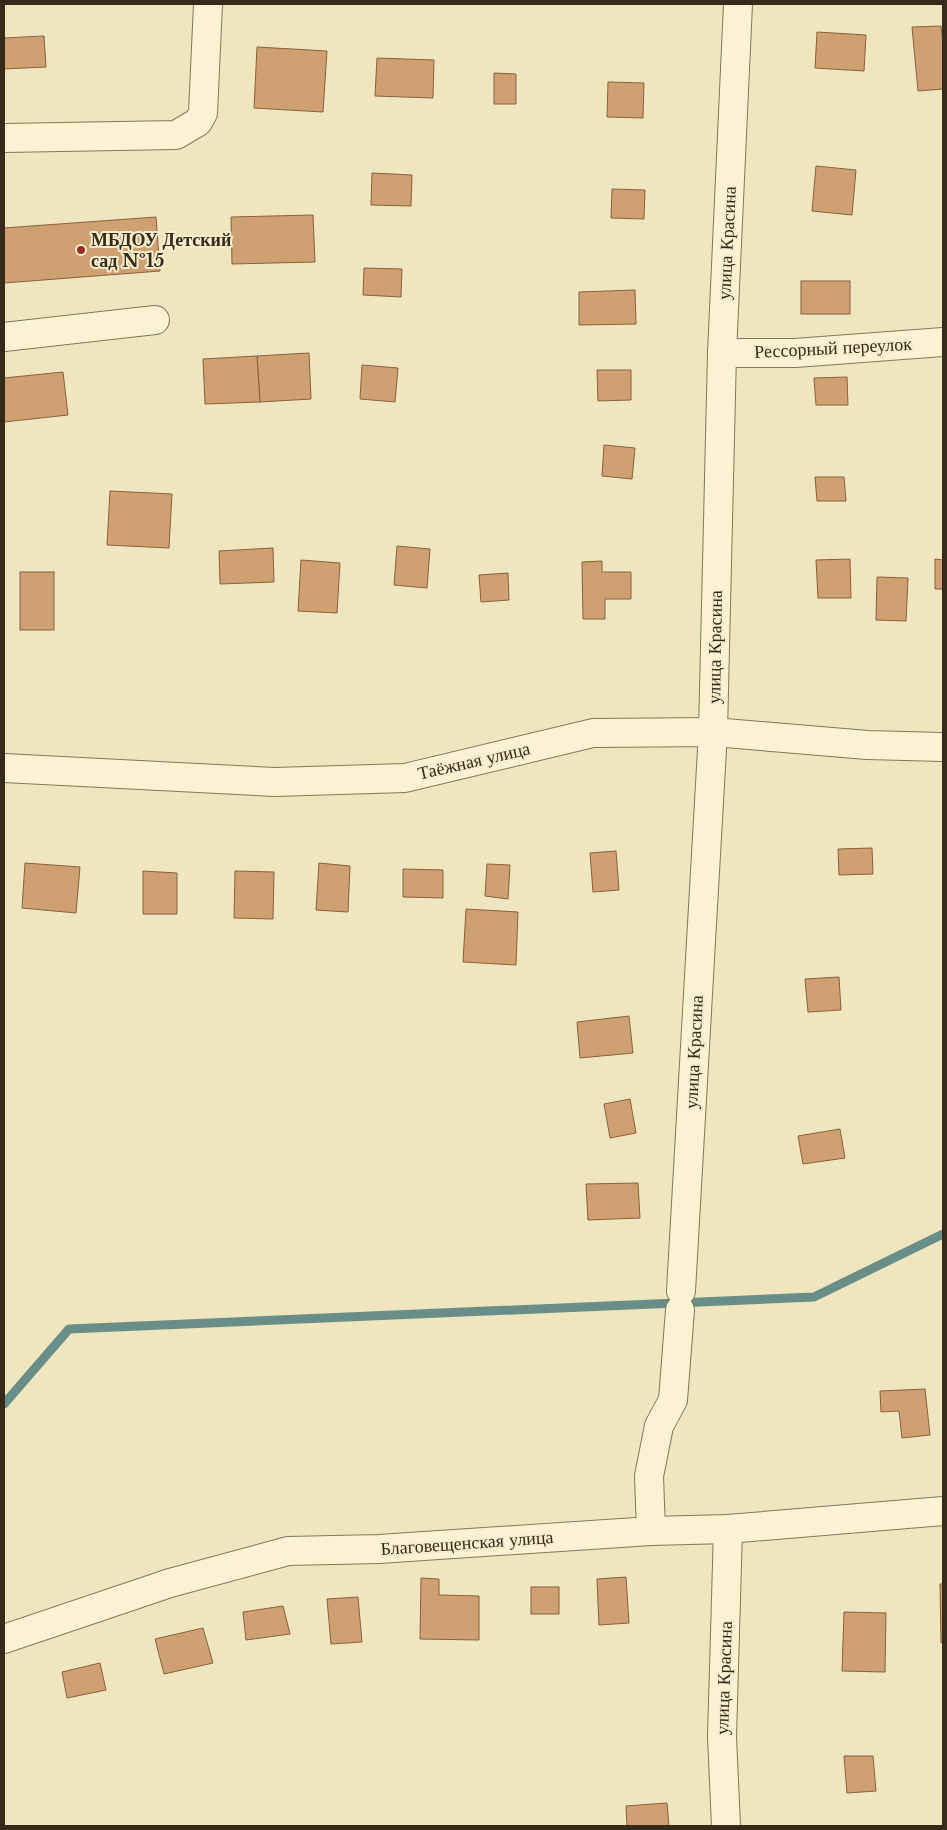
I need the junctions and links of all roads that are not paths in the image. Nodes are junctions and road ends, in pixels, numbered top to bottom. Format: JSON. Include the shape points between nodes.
{"nodes":[{"id":1,"x":208,"y":4,"type":"edge"},
{"id":2,"x":738,"y":4,"type":"edge"},
{"id":3,"x":4,"y":138,"type":"edge"},
{"id":4,"x":155,"y":320,"type":"dead end"},
{"id":5,"x":4,"y":337,"type":"edge"},
{"id":6,"x":943,"y":342,"type":"edge"},
{"id":7,"x":722,"y":353,"type":"junction"},
{"id":8,"x":713,"y":732,"type":"junction"},
{"id":9,"x":943,"y":746,"type":"edge"},
{"id":10,"x":4,"y":768,"type":"edge"},
{"id":11,"x":943,"y":1510,"type":"edge"},
{"id":12,"x":728,"y":1529,"type":"junction"},
{"id":13,"x":651,"y":1532,"type":"junction"},
{"id":14,"x":4,"y":1639,"type":"edge"},
{"id":15,"x":726,"y":1826,"type":"edge"}],
"edges":[{"from":1,"to":3,"type":"street","via":[[203,113],[198,122],[176,135]]},
{"from":2,"to":7,"type":"street","name":"улица Красина"},
{"from":4,"to":5,"type":"street"},
{"from":6,"to":7,"type":"street","name":"Рессорный переулок","via":[[795,353]]},
{"from":7,"to":8,"type":"street","name":"улица Красина"},
{"from":8,"to":9,"type":"street","name":"Таёжная улица","via":[[867,745]]},
{"from":8,"to":10,"type":"street","name":"Таёжная улица","via":[[592,733],[405,778],[275,782]]},
{"from":8,"to":13,"type":"street","name":"улица Красина","via":[[681,1300],[673,1400],[659,1426],[649,1476]]},
{"from":11,"to":12,"type":"street","name":"Благовещенская улица"},
{"from":12,"to":13,"type":"street","name":"Благовещенская улица"},
{"from":12,"to":15,"type":"street","name":"улица Красина","via":[[722,1737]]},
{"from":13,"to":14,"type":"street","name":"Благовещенская улица","via":[[379,1550],[288,1551],[170,1583]]}]}
